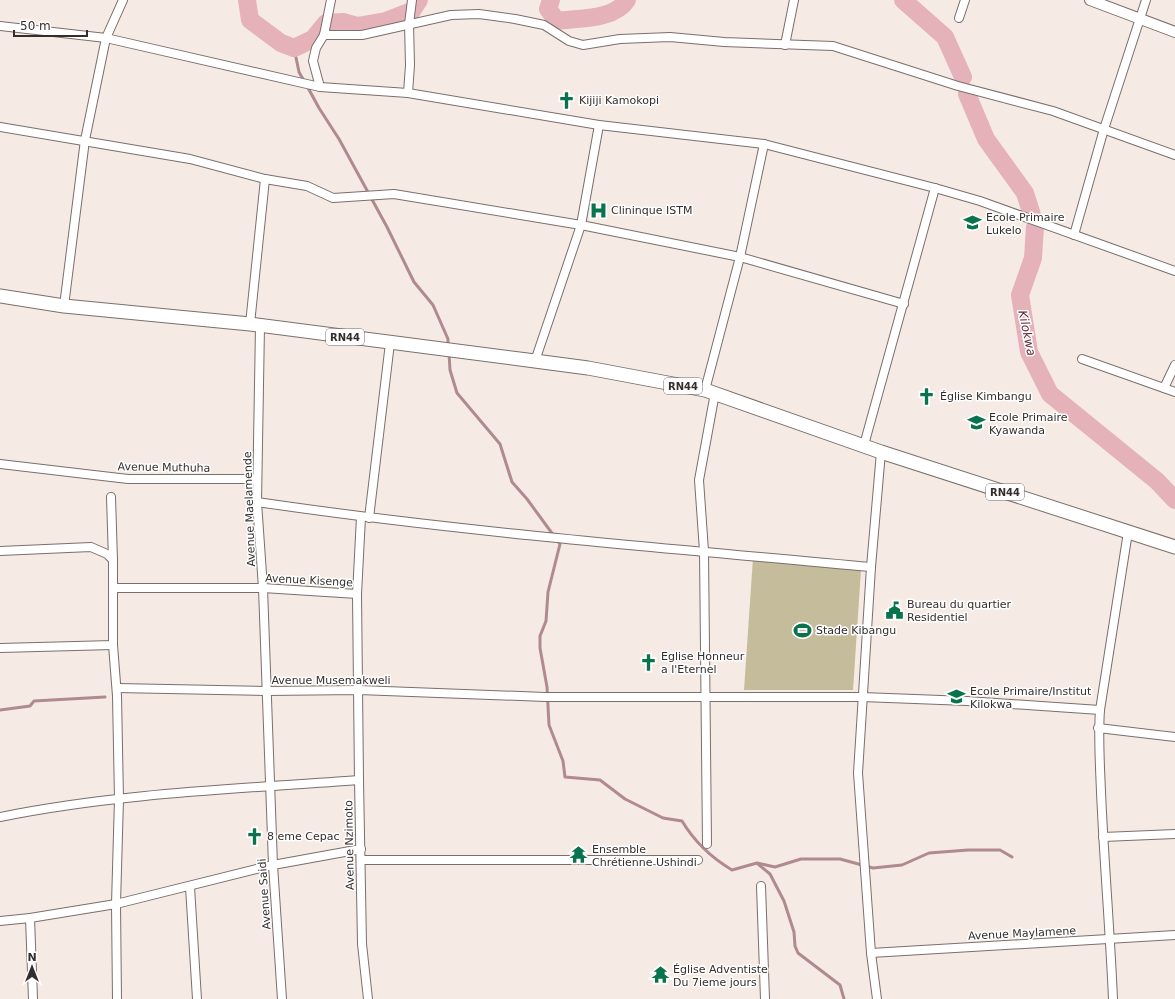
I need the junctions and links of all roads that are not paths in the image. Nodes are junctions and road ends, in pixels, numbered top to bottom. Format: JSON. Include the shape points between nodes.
{"nodes":[{"id":1,"x":124,"y":0,"type":"edge"},
{"id":2,"x":331,"y":0,"type":"edge"},
{"id":3,"x":412,"y":0,"type":"edge"},
{"id":4,"x":794,"y":0,"type":"edge"},
{"id":5,"x":965,"y":0,"type":"edge"},
{"id":6,"x":1090,"y":0,"type":"edge"},
{"id":7,"x":1146,"y":0,"type":"edge"},
{"id":8,"x":959,"y":18,"type":"dead end"},
{"id":9,"x":1140,"y":19,"type":"junction"},
{"id":10,"x":409,"y":24,"type":"junction"},
{"id":11,"x":0,"y":26,"type":"edge"},
{"id":12,"x":1175,"y":32,"type":"edge"},
{"id":13,"x":324,"y":35,"type":"junction"},
{"id":14,"x":106,"y":38,"type":"junction"},
{"id":15,"x":785,"y":45,"type":"junction"},
{"id":16,"x":320,"y":88,"type":"junction"},
{"id":17,"x":408,"y":93,"type":"junction"},
{"id":18,"x":599,"y":125,"type":"junction"},
{"id":19,"x":0,"y":127,"type":"edge"},
{"id":20,"x":1104,"y":129,"type":"junction"},
{"id":21,"x":85,"y":140,"type":"junction"},
{"id":22,"x":764,"y":144,"type":"junction"},
{"id":23,"x":1175,"y":154,"type":"edge"},
{"id":24,"x":265,"y":178,"type":"junction"},
{"id":25,"x":935,"y":188,"type":"junction"},
{"id":26,"x":581,"y":225,"type":"junction"},
{"id":27,"x":1074,"y":235,"type":"junction"},
{"id":28,"x":740,"y":257,"type":"junction"},
{"id":29,"x":1175,"y":271,"type":"edge"},
{"id":30,"x":0,"y":296,"type":"edge"},
{"id":31,"x":904,"y":304,"type":"junction"},
{"id":32,"x":64,"y":306,"type":"junction"},
{"id":33,"x":255,"y":325,"type":"junction"},
{"id":34,"x":390,"y":343,"type":"junction"},
{"id":35,"x":1082,"y":359,"type":"dead end"},
{"id":36,"x":535,"y":361,"type":"junction"},
{"id":37,"x":1175,"y":365,"type":"edge"},
{"id":38,"x":1164,"y":388,"type":"junction"},
{"id":39,"x":710,"y":392,"type":"junction"},
{"id":40,"x":1175,"y":392,"type":"edge"},
{"id":41,"x":864,"y":445,"type":"junction"},
{"id":42,"x":881,"y":452,"type":"junction"},
{"id":43,"x":0,"y":464,"type":"edge"},
{"id":44,"x":257,"y":479,"type":"junction"},
{"id":45,"x":111,"y":497,"type":"dead end"},
{"id":46,"x":257,"y":502,"type":"junction"},
{"id":47,"x":365,"y":517,"type":"junction"},
{"id":48,"x":1128,"y":532,"type":"junction"},
{"id":49,"x":1175,"y":547,"type":"edge"},
{"id":50,"x":0,"y":551,"type":"edge"},
{"id":51,"x":704,"y":551,"type":"junction"},
{"id":52,"x":113,"y":560,"type":"junction"},
{"id":53,"x":871,"y":567,"type":"junction"},
{"id":54,"x":114,"y":588,"type":"junction"},
{"id":55,"x":263,"y":588,"type":"junction"},
{"id":56,"x":358,"y":594,"type":"junction"},
{"id":57,"x":113,"y":644,"type":"junction"},
{"id":58,"x":0,"y":648,"type":"edge"},
{"id":59,"x":117,"y":688,"type":"junction"},
{"id":60,"x":359,"y":690,"type":"junction"},
{"id":61,"x":266,"y":691,"type":"junction"},
{"id":62,"x":707,"y":697,"type":"junction"},
{"id":63,"x":862,"y":697,"type":"junction"},
{"id":64,"x":1100,"y":710,"type":"junction"},
{"id":65,"x":1098,"y":728,"type":"junction"},
{"id":66,"x":1175,"y":737,"type":"edge"},
{"id":67,"x":359,"y":780,"type":"junction"},
{"id":68,"x":270,"y":787,"type":"junction"},
{"id":69,"x":119,"y":799,"type":"junction"},
{"id":70,"x":0,"y":817,"type":"edge"},
{"id":71,"x":1175,"y":834,"type":"edge"},
{"id":72,"x":1103,"y":837,"type":"junction"},
{"id":73,"x":707,"y":844,"type":"dead end"},
{"id":74,"x":361,"y":849,"type":"junction"},
{"id":75,"x":361,"y":860,"type":"junction"},
{"id":76,"x":698,"y":860,"type":"dead end"},
{"id":77,"x":273,"y":865,"type":"junction"},
{"id":78,"x":761,"y":886,"type":"dead end"},
{"id":79,"x":190,"y":887,"type":"junction"},
{"id":80,"x":116,"y":904,"type":"junction"},
{"id":81,"x":30,"y":918,"type":"junction"},
{"id":82,"x":0,"y":921,"type":"edge"},
{"id":83,"x":1175,"y":935,"type":"edge"},
{"id":84,"x":1111,"y":939,"type":"junction"},
{"id":85,"x":871,"y":953,"type":"junction"},
{"id":86,"x":33,"y":999,"type":"edge"},
{"id":87,"x":117,"y":999,"type":"edge"},
{"id":88,"x":198,"y":999,"type":"edge"},
{"id":89,"x":282,"y":999,"type":"edge"},
{"id":90,"x":368,"y":999,"type":"edge"},
{"id":91,"x":765,"y":999,"type":"edge"},
{"id":92,"x":877,"y":999,"type":"edge"},
{"id":93,"x":1113,"y":999,"type":"edge"}],
"edges":[{"from":1,"to":14,"type":"street"},
{"from":2,"to":13,"type":"street"},
{"from":3,"to":10,"type":"street"},
{"from":4,"to":15,"type":"street"},
{"from":5,"to":8,"type":"street"},
{"from":6,"to":9,"type":"street"},
{"from":7,"to":9,"type":"street"},
{"from":9,"to":12,"type":"street"},
{"from":9,"to":20,"type":"street"},
{"from":10,"to":13,"type":"street","via":[[362,35]]},
{"from":10,"to":15,"type":"street","via":[[451,15],[479,14],[544,26],[569,41],[583,45],[620,39],[670,37]]},
{"from":10,"to":17,"type":"street"},
{"from":11,"to":14,"type":"street"},
{"from":13,"to":16,"type":"street","via":[[316,48],[313,61]]},
{"from":14,"to":16,"type":"street"},
{"from":14,"to":21,"type":"street"},
{"from":15,"to":20,"type":"street","via":[[833,46],[938,80],[1053,111]]},
{"from":16,"to":17,"type":"street"},
{"from":17,"to":18,"type":"street"},
{"from":18,"to":22,"type":"street"},
{"from":18,"to":26,"type":"street"},
{"from":19,"to":21,"type":"street"},
{"from":20,"to":23,"type":"street"},
{"from":20,"to":27,"type":"street"},
{"from":21,"to":24,"type":"street","via":[[190,158]]},
{"from":21,"to":32,"type":"street"},
{"from":22,"to":25,"type":"street"},
{"from":22,"to":28,"type":"street"},
{"from":24,"to":26,"type":"street","via":[[307,186],[333,198],[394,194]]},
{"from":24,"to":33,"type":"street","name":"Avenue Maelamende"},
{"from":25,"to":27,"type":"street"},
{"from":25,"to":31,"type":"street"},
{"from":26,"to":28,"type":"street"},
{"from":26,"to":36,"type":"street"},
{"from":27,"to":29,"type":"street"},
{"from":28,"to":31,"type":"street"},
{"from":28,"to":39,"type":"street"},
{"from":30,"to":32,"type":"main road","number":"RN44"},
{"from":31,"to":41,"type":"street"},
{"from":32,"to":33,"type":"main road","number":"RN44"},
{"from":33,"to":34,"type":"main road","number":"RN44"},
{"from":33,"to":44,"type":"street","name":"Avenue Maelamende"},
{"from":34,"to":36,"type":"main road","number":"RN44"},
{"from":34,"to":47,"type":"street"},
{"from":35,"to":38,"type":"street"},
{"from":36,"to":39,"type":"main road","number":"RN44","via":[[588,368]]},
{"from":37,"to":38,"type":"street"},
{"from":38,"to":40,"type":"street"},
{"from":39,"to":41,"type":"main road","number":"RN44"},
{"from":39,"to":51,"type":"street","via":[[699,480]]},
{"from":41,"to":42,"type":"main road","number":"RN44"},
{"from":42,"to":48,"type":"main road","number":"RN44"},
{"from":42,"to":53,"type":"street"},
{"from":43,"to":44,"type":"street","name":"Avenue Muthuha","via":[[128,479]]},
{"from":44,"to":46,"type":"street","name":"Avenue Maelamende"},
{"from":45,"to":52,"type":"street"},
{"from":46,"to":47,"type":"street"},
{"from":46,"to":55,"type":"street","name":"Avenue Maelamende"},
{"from":47,"to":51,"type":"street","via":[[561,539]]},
{"from":47,"to":56,"type":"street"},
{"from":48,"to":49,"type":"main road","number":"RN44"},
{"from":48,"to":64,"type":"street"},
{"from":50,"to":52,"type":"street","via":[[91,547],[107,554]]},
{"from":51,"to":53,"type":"street"},
{"from":51,"to":62,"type":"street"},
{"from":52,"to":54,"type":"street"},
{"from":53,"to":63,"type":"street"},
{"from":54,"to":55,"type":"street","name":"Avenue Kisenge"},
{"from":54,"to":57,"type":"street"},
{"from":55,"to":56,"type":"street","name":"Avenue Kisenge"},
{"from":55,"to":61,"type":"street","name":"Avenue Maelamende"},
{"from":56,"to":60,"type":"street","name":"Avenue Kisenge"},
{"from":57,"to":58,"type":"street"},
{"from":57,"to":59,"type":"street"},
{"from":59,"to":61,"type":"street","name":"Avenue Musemakweli"},
{"from":59,"to":69,"type":"street"},
{"from":60,"to":61,"type":"street","name":"Avenue Musemakweli"},
{"from":60,"to":62,"type":"street","name":"Avenue Musemakweli","via":[[548,697]]},
{"from":60,"to":67,"type":"street","name":"Avenue Nzimoto"},
{"from":61,"to":68,"type":"street","name":"Avenue Saidi"},
{"from":62,"to":63,"type":"street","name":"Avenue Musemakweli"},
{"from":62,"to":73,"type":"street"},
{"from":63,"to":64,"type":"street","name":"Avenue Musemakweli"},
{"from":63,"to":85,"type":"street","via":[[858,773]]},
{"from":64,"to":65,"type":"street"},
{"from":65,"to":66,"type":"street"},
{"from":65,"to":72,"type":"street"},
{"from":67,"to":68,"type":"street"},
{"from":67,"to":74,"type":"street","name":"Avenue Nzimoto"},
{"from":68,"to":69,"type":"street"},
{"from":68,"to":77,"type":"street","name":"Avenue Saidi"},
{"from":69,"to":70,"type":"street","via":[[54,806]]},
{"from":69,"to":80,"type":"street"},
{"from":71,"to":72,"type":"street"},
{"from":72,"to":84,"type":"street"},
{"from":74,"to":75,"type":"street","name":"Avenue Nzimoto"},
{"from":74,"to":77,"type":"street"},
{"from":75,"to":76,"type":"street"},
{"from":75,"to":90,"type":"street","name":"Avenue Nzimoto","via":[[362,944]]},
{"from":77,"to":79,"type":"street"},
{"from":77,"to":89,"type":"street","name":"Avenue Saidi"},
{"from":78,"to":91,"type":"street"},
{"from":79,"to":80,"type":"street"},
{"from":79,"to":88,"type":"street"},
{"from":80,"to":81,"type":"street"},
{"from":80,"to":87,"type":"street"},
{"from":81,"to":82,"type":"street"},
{"from":81,"to":86,"type":"street"},
{"from":83,"to":84,"type":"street","name":"Avenue Maylamene"},
{"from":84,"to":85,"type":"street","name":"Avenue Maylamene"},
{"from":84,"to":93,"type":"street"},
{"from":85,"to":92,"type":"street"}]}
